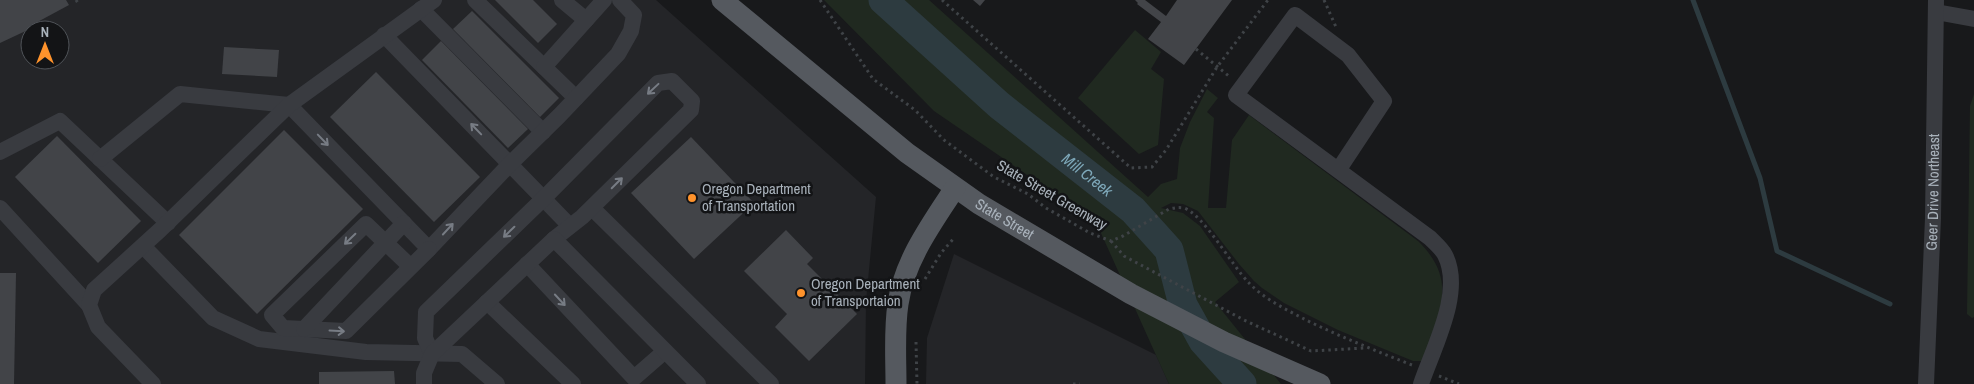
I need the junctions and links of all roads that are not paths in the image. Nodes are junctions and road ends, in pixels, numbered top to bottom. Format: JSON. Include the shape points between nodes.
{"nodes":[{"id":1,"x":476,"y":0,"type":"edge"},
{"id":2,"x":562,"y":0,"type":"edge"},
{"id":3,"x":604,"y":0,"type":"edge"},
{"id":4,"x":620,"y":0,"type":"edge"},
{"id":5,"x":722,"y":0,"type":"edge"},
{"id":6,"x":428,"y":4,"type":"edge"},
{"id":7,"x":1936,"y":6,"type":"edge"},
{"id":8,"x":1974,"y":19,"type":"edge"},
{"id":9,"x":586,"y":20,"type":"junction"},
{"id":10,"x":384,"y":36,"type":"junction"},
{"id":11,"x":544,"y":66,"type":"junction"},
{"id":12,"x":576,"y":98,"type":"junction"},
{"id":13,"x":289,"y":105,"type":"junction"},
{"id":14,"x":543,"y":132,"type":"junction"},
{"id":15,"x":0,"y":152,"type":"edge"},
{"id":16,"x":100,"y":159,"type":"junction"},
{"id":17,"x":509,"y":165,"type":"junction"},
{"id":18,"x":1339,"y":169,"type":"junction"},
{"id":19,"x":955,"y":188,"type":"junction"},
{"id":20,"x":549,"y":193,"type":"junction"},
{"id":21,"x":0,"y":208,"type":"edge"},
{"id":22,"x":581,"y":217,"type":"junction"},
{"id":23,"x":168,"y":223,"type":"junction"},
{"id":24,"x":404,"y":224,"type":"junction"},
{"id":25,"x":554,"y":239,"type":"junction"},
{"id":26,"x":385,"y":243,"type":"junction"},
{"id":27,"x":143,"y":246,"type":"junction"},
{"id":28,"x":429,"y":249,"type":"junction"},
{"id":29,"x":527,"y":264,"type":"junction"},
{"id":30,"x":410,"y":268,"type":"junction"},
{"id":31,"x":487,"y":302,"type":"junction"},
{"id":32,"x":89,"y":305,"type":"junction"},
{"id":33,"x":304,"y":329,"type":"junction"},
{"id":34,"x":665,"y":351,"type":"junction"},
{"id":35,"x":432,"y":354,"type":"junction"},
{"id":36,"x":1423,"y":377,"type":"edge"},
{"id":37,"x":153,"y":384,"type":"edge"},
{"id":38,"x":424,"y":384,"type":"edge"},
{"id":39,"x":497,"y":384,"type":"edge"},
{"id":40,"x":573,"y":384,"type":"edge"},
{"id":41,"x":698,"y":384,"type":"edge"},
{"id":42,"x":771,"y":384,"type":"edge"},
{"id":43,"x":896,"y":384,"type":"edge"},
{"id":44,"x":1320,"y":384,"type":"edge"},
{"id":45,"x":1926,"y":384,"type":"edge"}],
"edges":[{"from":1,"to":11,"type":"street"},
{"from":2,"to":9,"type":"street"},
{"from":3,"to":9,"type":"street"},
{"from":4,"to":12,"type":"street","via":[[634,15],[632,31],[618,54]]},
{"from":5,"to":19,"type":"main road","name":"State Street","via":[[900,147]]},
{"from":6,"to":10,"type":"street"},
{"from":6,"to":14,"type":"street"},
{"from":7,"to":8,"type":"street"},
{"from":7,"to":45,"type":"street","name":"Geer Drive Northeast"},
{"from":9,"to":11,"type":"street"},
{"from":10,"to":13,"type":"street"},
{"from":17,"to":10,"type":"street","one_way":true},
{"from":11,"to":12,"type":"street"},
{"from":12,"to":14,"type":"street"},
{"from":13,"to":16,"type":"street","via":[[180,94]]},
{"from":13,"to":23,"type":"street"},
{"from":13,"to":24,"type":"street","one_way":true},
{"from":14,"to":17,"type":"street"},
{"from":15,"to":16,"type":"street","via":[[60,121]]},
{"from":16,"to":23,"type":"street"},
{"from":17,"to":20,"type":"street","via":[[536,193]]},
{"from":28,"to":17,"type":"street","one_way":true},
{"from":18,"to":18,"type":"street","via":[[1236,95],[1295,15],[1348,56],[1384,101]]},
{"from":18,"to":36,"type":"street","via":[[1445,253],[1451,287],[1443,324]]},
{"from":19,"to":43,"type":"main road","via":[[913,257],[900,291]]},
{"from":19,"to":44,"type":"main road","name":"State Street","via":[[1131,294],[1224,342]]},
{"from":20,"to":22,"type":"street"},
{"from":22,"to":20,"type":"street","one_way":true,"via":[[691,110],[692,101],[672,81],[658,83]]},
{"from":20,"to":35,"type":"street","one_way":true,"via":[[426,312],[425,338]]},
{"from":21,"to":32,"type":"street"},
{"from":22,"to":25,"type":"street"},
{"from":22,"to":42,"type":"street"},
{"from":23,"to":27,"type":"street"},
{"from":24,"to":26,"type":"street"},
{"from":24,"to":28,"type":"street"},
{"from":25,"to":29,"type":"street"},
{"from":25,"to":34,"type":"street"},
{"from":26,"to":30,"type":"street"},
{"from":26,"to":33,"type":"street"},
{"from":26,"to":33,"type":"street","one_way":true,"via":[[366,224],[272,315],[282,328]]},
{"from":27,"to":32,"type":"street","via":[[94,290]]},
{"from":27,"to":35,"type":"street","via":[[213,318],[259,339],[366,352]]},
{"from":28,"to":30,"type":"street"},
{"from":29,"to":31,"type":"street"},
{"from":29,"to":34,"type":"street","one_way":true,"via":[[634,378]]},
{"from":33,"to":30,"type":"street","one_way":true,"via":[[346,331]]},
{"from":31,"to":35,"type":"street"},
{"from":31,"to":40,"type":"street"},
{"from":32,"to":37,"type":"street","via":[[98,327]]},
{"from":34,"to":41,"type":"street"},
{"from":35,"to":38,"type":"street","via":[[424,373]]},
{"from":35,"to":39,"type":"street","via":[[462,354]]}]}
